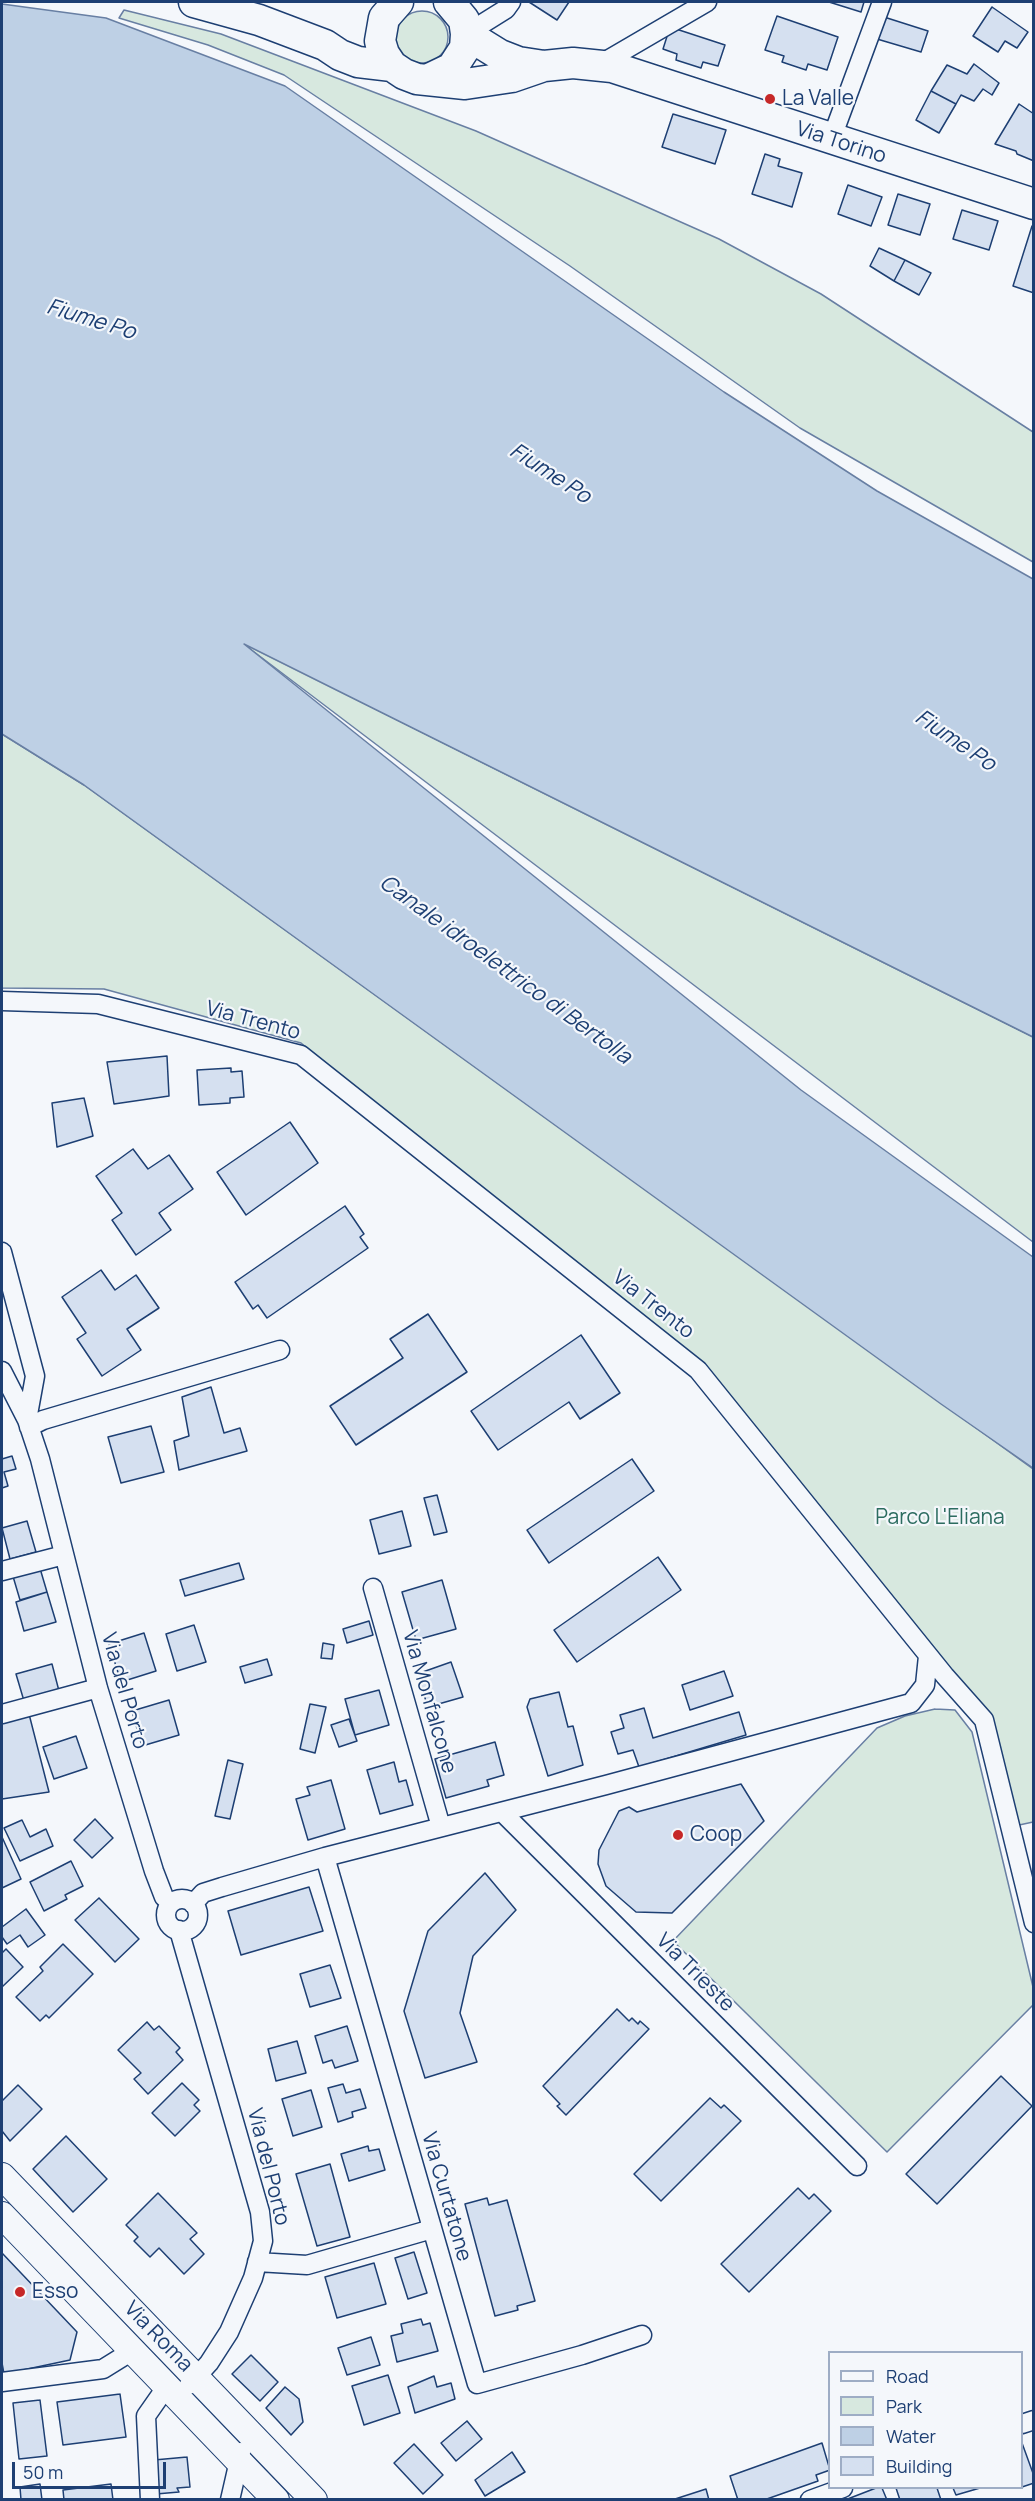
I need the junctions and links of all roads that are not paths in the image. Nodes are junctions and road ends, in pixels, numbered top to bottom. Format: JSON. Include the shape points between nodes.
{"nodes":[{"id":1,"x":194,"y":2,"type":"edge"},
{"id":2,"x":449,"y":2,"type":"edge"},
{"id":3,"x":512,"y":2,"type":"edge"},
{"id":4,"x":707,"y":2,"type":"edge"},
{"id":5,"x":882,"y":2,"type":"edge"},
{"id":6,"x":383,"y":12,"type":"edge"},
{"id":7,"x":466,"y":34,"type":"junction"},
{"id":8,"x":325,"y":45,"type":"junction"},
{"id":9,"x":599,"y":65,"type":"junction"},
{"id":10,"x":392,"y":66,"type":"junction"},
{"id":11,"x":544,"y":66,"type":"junction"},
{"id":12,"x":429,"y":79,"type":"junction"},
{"id":13,"x":831,"y":140,"type":"junction"},
{"id":14,"x":1034,"y":204,"type":"edge"},
{"id":15,"x":2,"y":1001,"type":"edge"},
{"id":16,"x":2,"y":1252,"type":"edge"},
{"id":17,"x":280,"y":1350,"type":"dead end"},
{"id":18,"x":33,"y":1368,"type":"junction"},
{"id":19,"x":2,"y":1372,"type":"edge"},
{"id":20,"x":28,"y":1424,"type":"junction"},
{"id":21,"x":64,"y":1555,"type":"junction"},
{"id":22,"x":2,"y":1571,"type":"edge"},
{"id":23,"x":373,"y":1588,"type":"dead end"},
{"id":24,"x":928,"y":1656,"type":"junction"},
{"id":25,"x":98,"y":1688,"type":"junction"},
{"id":26,"x":2,"y":1714,"type":"edge"},
{"id":27,"x":501,"y":1812,"type":"junction"},
{"id":28,"x":441,"y":1827,"type":"junction"},
{"id":29,"x":325,"y":1857,"type":"junction"},
{"id":30,"x":171,"y":1903,"type":"junction"},
{"id":31,"x":193,"y":1904,"type":"junction"},
{"id":32,"x":1034,"y":1923,"type":"edge"},
{"id":33,"x":179,"y":1930,"type":"junction"},
{"id":34,"x":857,"y":2166,"type":"dead end"},
{"id":35,"x":2,"y":2176,"type":"edge"},
{"id":36,"x":2,"y":2215,"type":"edge"},
{"id":37,"x":432,"y":2229,"type":"junction"},
{"id":38,"x":257,"y":2262,"type":"junction"},
{"id":39,"x":642,"y":2335,"type":"dead end"},
{"id":40,"x":132,"y":2350,"type":"junction"},
{"id":41,"x":196,"y":2376,"type":"junction"},
{"id":42,"x":2,"y":2382,"type":"edge"},
{"id":43,"x":172,"y":2392,"type":"junction"},
{"id":44,"x":246,"y":2429,"type":"junction"},
{"id":45,"x":239,"y":2461,"type":"junction"},
{"id":46,"x":838,"y":2489,"type":"edge"},
{"id":47,"x":150,"y":2499,"type":"edge"},
{"id":48,"x":230,"y":2499,"type":"edge"},
{"id":49,"x":276,"y":2499,"type":"edge"},
{"id":50,"x":314,"y":2499,"type":"edge"},
{"id":51,"x":810,"y":2499,"type":"edge"}],
"edges":[{"from":1,"to":8,"type":"main road","name":"Via Torino","via":[[259,20]]},
{"from":2,"to":7,"type":"main road","via":[[464,20]]},
{"from":3,"to":7,"type":"street"},
{"from":4,"to":9,"type":"street"},
{"from":5,"to":13,"type":"street"},
{"from":6,"to":8,"type":"main road","via":[[353,40]]},
{"from":6,"to":10,"type":"main road","via":[[384,54]]},
{"from":7,"to":11,"type":"main road","name":"Via Torino","via":[[500,55]]},
{"from":7,"to":12,"type":"main road","via":[[461,58],[447,72]]},
{"from":8,"to":10,"type":"main road","name":"Via Torino","via":[[358,62]]},
{"from":9,"to":11,"type":"main road","name":"Via Torino"},
{"from":9,"to":13,"type":"main road","name":"Via Torino"},
{"from":10,"to":12,"type":"main road","name":"Via Torino","via":[[404,74]]},
{"from":11,"to":12,"type":"main road","name":"Via Torino","via":[[512,77],[465,84]]},
{"from":13,"to":14,"type":"main road","name":"Via Torino"},
{"from":15,"to":24,"type":"street","name":"Via Trento","via":[[98,1004],[301,1055],[698,1370]]},
{"from":16,"to":18,"type":"street","name":"Via del Porto"},
{"from":17,"to":20,"type":"street"},
{"from":18,"to":19,"type":"street","name":"Via del Porto","via":[[24,1379],[14,1382]]},
{"from":18,"to":20,"type":"street","name":"Via del Porto"},
{"from":19,"to":20,"type":"street","name":"Via del Porto"},
{"from":20,"to":21,"type":"street","name":"Via del Porto"},
{"from":21,"to":22,"type":"street"},
{"from":21,"to":25,"type":"street","name":"Via del Porto"},
{"from":23,"to":28,"type":"street","name":"Via Monfalcone"},
{"from":24,"to":27,"type":"street","via":[[925,1685],[911,1702]]},
{"from":24,"to":32,"type":"street","name":"Via Trento","via":[[984,1720]]},
{"from":25,"to":26,"type":"street"},
{"from":25,"to":30,"type":"street","name":"Via del Porto","via":[[154,1871],[164,1897]]},
{"from":27,"to":28,"type":"street"},
{"from":27,"to":34,"type":"street","name":"Via Trieste"},
{"from":28,"to":29,"type":"street"},
{"from":29,"to":31,"type":"street","via":[[203,1893]]},
{"from":29,"to":37,"type":"street","name":"Via Curtatone"},
{"from":30,"to":31,"type":"street","via":[[181,1898]]},
{"from":30,"to":33,"type":"street","via":[[166,1919]]},
{"from":31,"to":33,"type":"street","via":[[196,1922]]},
{"from":33,"to":38,"type":"street","name":"Via del Porto","via":[[260,2212],[263,2241]]},
{"from":35,"to":41,"type":"main road","name":"Via Roma"},
{"from":36,"to":40,"type":"main road","name":"Via Roma"},
{"from":37,"to":38,"type":"street","via":[[307,2265]]},
{"from":37,"to":39,"type":"street","name":"Via Curtatone","via":[[477,2384]]},
{"from":38,"to":41,"type":"street","name":"Via del Porto","via":[[244,2303],[229,2332]]},
{"from":40,"to":42,"type":"street","via":[[103,2369]]},
{"from":40,"to":43,"type":"main road","name":"Via Roma"},
{"from":41,"to":43,"type":"street","name":"Via del Porto"},
{"from":41,"to":44,"type":"main road","name":"Via Roma"},
{"from":43,"to":45,"type":"main road","name":"Via Roma"},
{"from":43,"to":47,"type":"street","name":"Via del Porto","via":[[147,2416]]},
{"from":44,"to":45,"type":"street"},
{"from":44,"to":50,"type":"main road","name":"Via Roma"},
{"from":45,"to":48,"type":"street"},
{"from":45,"to":49,"type":"main road","name":"Via Roma"},
{"from":46,"to":51,"type":"street"}]}
